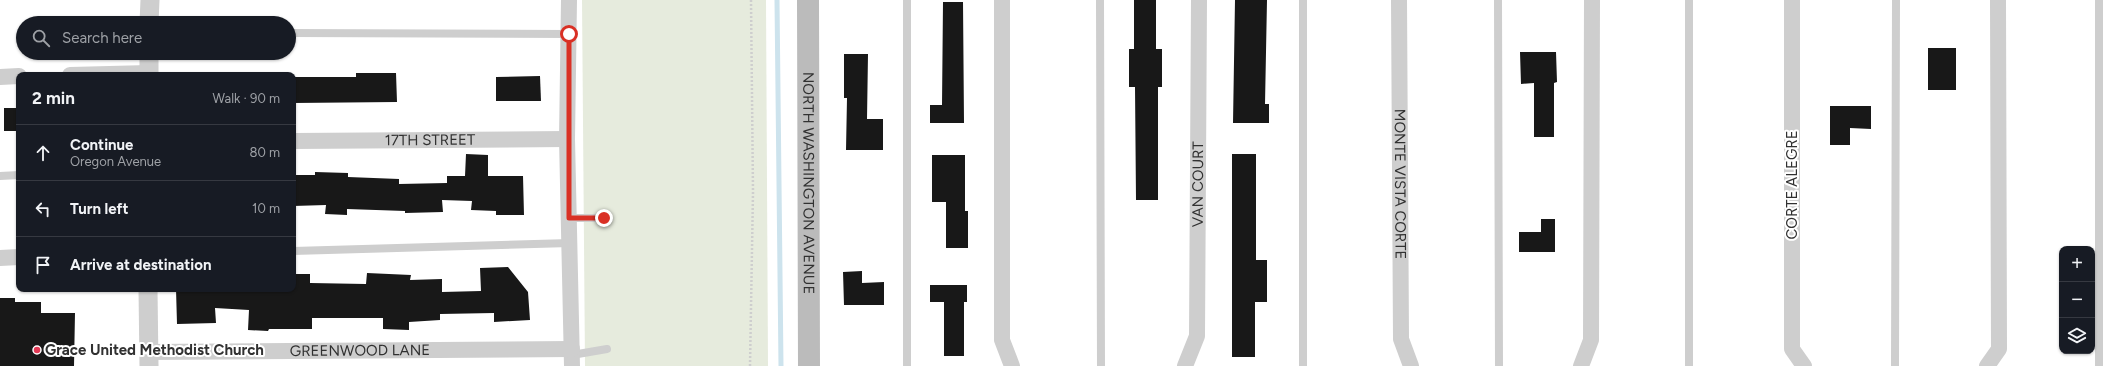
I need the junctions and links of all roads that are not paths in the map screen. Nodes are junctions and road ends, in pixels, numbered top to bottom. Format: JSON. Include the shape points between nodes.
{"nodes":[{"id":1,"x":150,"y":0,"type":"edge"},
{"id":2,"x":569,"y":0,"type":"edge"},
{"id":3,"x":808,"y":0,"type":"edge"},
{"id":4,"x":907,"y":0,"type":"edge"},
{"id":5,"x":1002,"y":0,"type":"edge"},
{"id":6,"x":1100,"y":0,"type":"edge"},
{"id":7,"x":1199,"y":0,"type":"edge"},
{"id":8,"x":1302,"y":0,"type":"edge"},
{"id":9,"x":1399,"y":0,"type":"edge"},
{"id":10,"x":1498,"y":0,"type":"edge"},
{"id":11,"x":1592,"y":0,"type":"edge"},
{"id":12,"x":1689,"y":0,"type":"edge"},
{"id":13,"x":1792,"y":0,"type":"edge"},
{"id":14,"x":1896,"y":0,"type":"edge"},
{"id":15,"x":1998,"y":0,"type":"edge"},
{"id":16,"x":2099,"y":0,"type":"edge"},
{"id":17,"x":149,"y":16,"type":"edge"},
{"id":18,"x":296,"y":34,"type":"edge"},
{"id":19,"x":569,"y":34,"type":"junction"},
{"id":20,"x":149,"y":60,"type":"edge"},
{"id":21,"x":149,"y":72,"type":"edge"},
{"id":22,"x":16,"y":76,"type":"edge"},
{"id":23,"x":0,"y":77,"type":"edge"},
{"id":24,"x":568,"y":139,"type":"junction"},
{"id":25,"x":296,"y":141,"type":"edge"},
{"id":26,"x":16,"y":175,"type":"edge"},
{"id":27,"x":0,"y":176,"type":"edge"},
{"id":28,"x":569,"y":218,"type":"junction"},
{"id":29,"x":604,"y":218,"type":"dead end"},
{"id":30,"x":570,"y":243,"type":"junction"},
{"id":31,"x":296,"y":251,"type":"edge"},
{"id":32,"x":16,"y":257,"type":"edge"},
{"id":33,"x":0,"y":258,"type":"edge"},
{"id":34,"x":148,"y":292,"type":"edge"},
{"id":35,"x":606,"y":349,"type":"dead end"},
{"id":36,"x":572,"y":357,"type":"edge"},
{"id":37,"x":148,"y":359,"type":"edge"},
{"id":38,"x":809,"y":366,"type":"edge"},
{"id":39,"x":907,"y":366,"type":"edge"},
{"id":40,"x":1012,"y":366,"type":"edge"},
{"id":41,"x":1101,"y":366,"type":"edge"},
{"id":42,"x":1185,"y":366,"type":"edge"},
{"id":43,"x":1303,"y":366,"type":"edge"},
{"id":44,"x":1411,"y":366,"type":"edge"},
{"id":45,"x":1499,"y":366,"type":"edge"},
{"id":46,"x":1581,"y":366,"type":"edge"},
{"id":47,"x":1689,"y":366,"type":"edge"},
{"id":48,"x":1804,"y":366,"type":"edge"},
{"id":49,"x":1895,"y":366,"type":"edge"},
{"id":50,"x":1987,"y":366,"type":"edge"},
{"id":51,"x":2099,"y":366,"type":"edge"}],
"edges":[{"from":1,"to":17,"type":"street"},
{"from":2,"to":19,"type":"street"},
{"from":3,"to":38,"type":"main road","name":"NORTH WASHINGTON AVENUE"},
{"from":4,"to":39,"type":"lane"},
{"from":5,"to":40,"type":"street","via":[[1002,340]]},
{"from":6,"to":41,"type":"lane"},
{"from":7,"to":42,"type":"street","name":"VAN COURT","via":[[1197,336]]},
{"from":8,"to":43,"type":"lane"},
{"from":9,"to":44,"type":"street","name":"MONTE VISTA CORTE","via":[[1401,339]]},
{"from":10,"to":45,"type":"lane"},
{"from":11,"to":46,"type":"street","via":[[1591,340]]},
{"from":12,"to":47,"type":"lane"},
{"from":13,"to":48,"type":"street","name":"CORTE ALEGRE","via":[[1792,349]]},
{"from":14,"to":49,"type":"lane"},
{"from":15,"to":50,"type":"street","via":[[1999,349]]},
{"from":16,"to":51,"type":"lane"},
{"from":18,"to":19,"type":"lane"},
{"from":19,"to":24,"type":"street"},
{"from":20,"to":21,"type":"street"},
{"from":22,"to":23,"type":"street"},
{"from":24,"to":25,"type":"street","name":"17TH STREET"},
{"from":24,"to":28,"type":"street"},
{"from":26,"to":27,"type":"lane"},
{"from":28,"to":29,"type":"lane"},
{"from":28,"to":30,"type":"street"},
{"from":30,"to":31,"type":"lane"},
{"from":30,"to":36,"type":"street"},
{"from":32,"to":33,"type":"street"},
{"from":34,"to":37,"type":"street"},
{"from":35,"to":36,"type":"lane"},
{"from":36,"to":37,"type":"street","name":"GREENWOOD LANE"}]}
